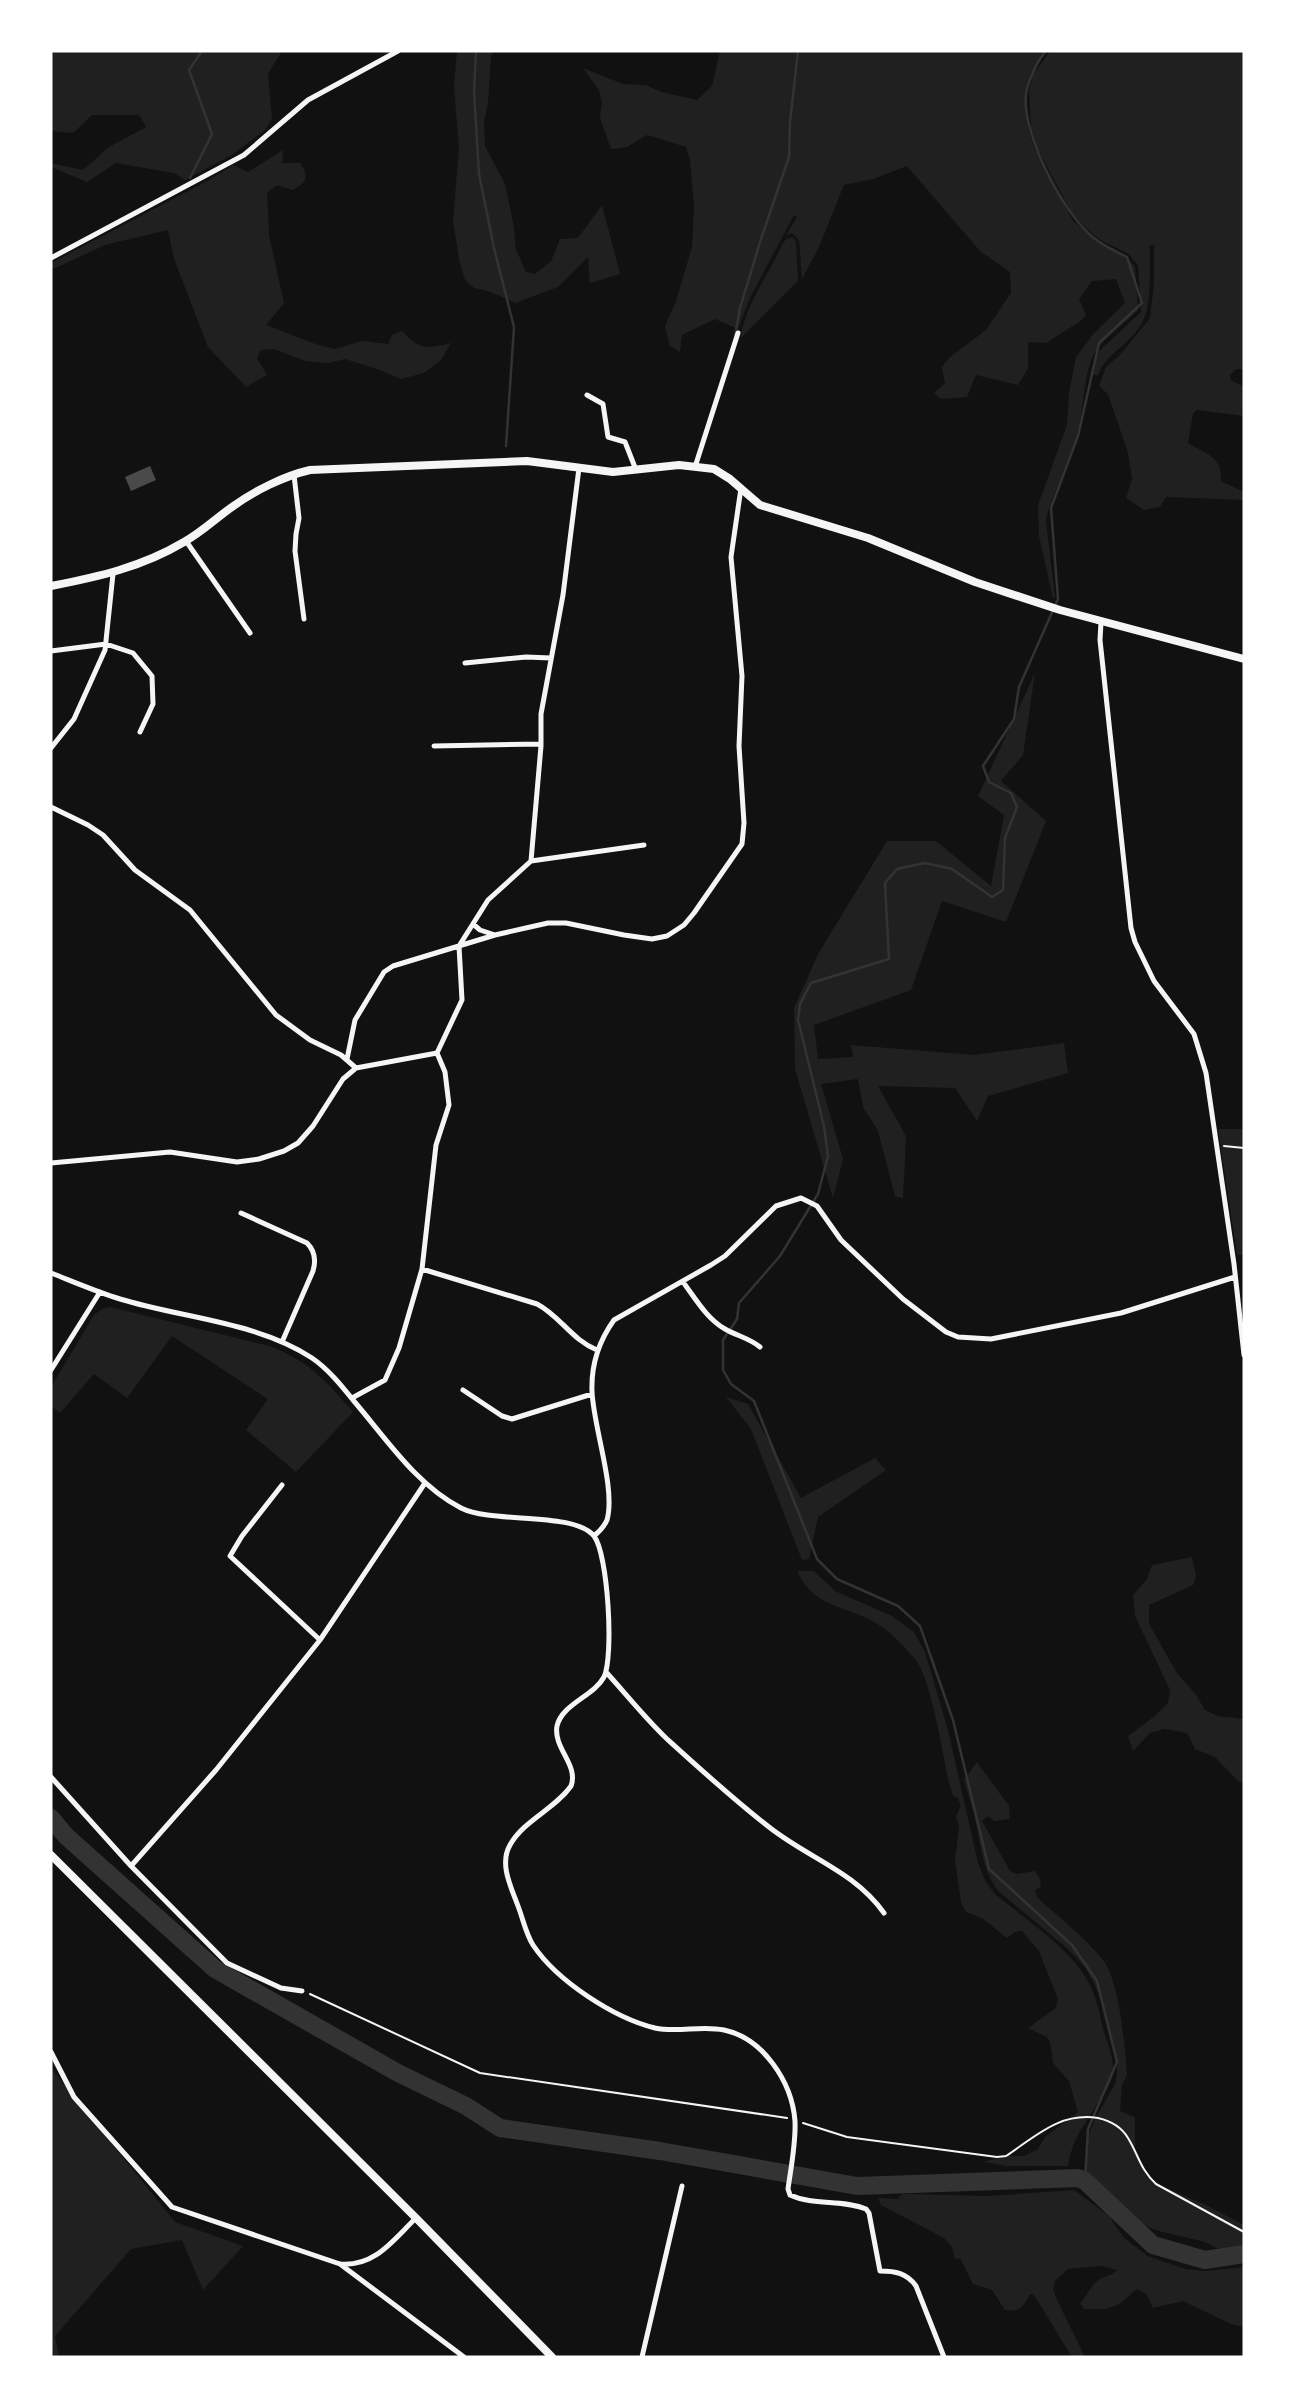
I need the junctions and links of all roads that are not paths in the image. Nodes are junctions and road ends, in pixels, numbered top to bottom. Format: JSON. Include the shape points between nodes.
{"nodes":[{"id":1,"x":398,"y":51,"type":"edge"},
{"id":2,"x":51,"y":258,"type":"edge"},
{"id":3,"x":738,"y":333,"type":"dead end"},
{"id":4,"x":587,"y":395,"type":"dead end"},
{"id":5,"x":695,"y":467,"type":"junction"},
{"id":6,"x":579,"y":468,"type":"junction"},
{"id":7,"x":636,"y":470,"type":"junction"},
{"id":8,"x":294,"y":474,"type":"junction"},
{"id":9,"x":741,"y":488,"type":"junction"},
{"id":10,"x":186,"y":541,"type":"junction"},
{"id":11,"x":113,"y":574,"type":"junction"},
{"id":12,"x":51,"y":586,"type":"edge"},
{"id":13,"x":1091,"y":618,"type":"junction"},
{"id":14,"x":304,"y":619,"type":"dead end"},
{"id":15,"x":250,"y":634,"type":"dead end"},
{"id":16,"x":106,"y":644,"type":"junction"},
{"id":17,"x":51,"y":651,"type":"edge"},
{"id":18,"x":551,"y":658,"type":"junction"},
{"id":19,"x":1244,"y":659,"type":"edge"},
{"id":20,"x":466,"y":663,"type":"dead end"},
{"id":21,"x":140,"y":732,"type":"dead end"},
{"id":22,"x":541,"y":744,"type":"junction"},
{"id":23,"x":434,"y":746,"type":"dead end"},
{"id":24,"x":51,"y":748,"type":"edge"},
{"id":25,"x":51,"y":807,"type":"edge"},
{"id":26,"x":644,"y":845,"type":"dead end"},
{"id":27,"x":531,"y":861,"type":"junction"},
{"id":28,"x":473,"y":924,"type":"junction"},
{"id":29,"x":495,"y":935,"type":"junction"},
{"id":30,"x":459,"y":946,"type":"junction"},
{"id":31,"x":437,"y":1053,"type":"junction"},
{"id":32,"x":346,"y":1059,"type":"junction"},
{"id":33,"x":356,"y":1068,"type":"junction"},
{"id":34,"x":51,"y":1163,"type":"edge"},
{"id":35,"x":241,"y":1213,"type":"dead end"},
{"id":36,"x":422,"y":1269,"type":"junction"},
{"id":37,"x":51,"y":1273,"type":"edge"},
{"id":38,"x":1235,"y":1277,"type":"junction"},
{"id":39,"x":683,"y":1282,"type":"junction"},
{"id":40,"x":100,"y":1292,"type":"junction"},
{"id":41,"x":282,"y":1342,"type":"junction"},
{"id":42,"x":760,"y":1347,"type":"dead end"},
{"id":43,"x":597,"y":1350,"type":"junction"},
{"id":44,"x":1244,"y":1354,"type":"edge"},
{"id":45,"x":51,"y":1370,"type":"edge"},
{"id":46,"x":463,"y":1390,"type":"dead end"},
{"id":47,"x":592,"y":1394,"type":"junction"},
{"id":48,"x":352,"y":1398,"type":"junction"},
{"id":49,"x":425,"y":1483,"type":"junction"},
{"id":50,"x":282,"y":1485,"type":"dead end"},
{"id":51,"x":594,"y":1536,"type":"junction"},
{"id":52,"x":320,"y":1640,"type":"junction"},
{"id":53,"x":606,"y":1672,"type":"junction"},
{"id":54,"x":51,"y":1777,"type":"edge"},
{"id":55,"x":51,"y":1855,"type":"edge"},
{"id":56,"x":131,"y":1866,"type":"junction"},
{"id":57,"x":884,"y":1913,"type":"dead end"},
{"id":58,"x":302,"y":1991,"type":"road end"},
{"id":59,"x":51,"y":2052,"type":"edge"},
{"id":60,"x":682,"y":2186,"type":"dead end"},
{"id":61,"x":416,"y":2218,"type":"junction"},
{"id":62,"x":340,"y":2264,"type":"junction"},
{"id":63,"x":464,"y":2357,"type":"edge"},
{"id":64,"x":552,"y":2357,"type":"edge"},
{"id":65,"x":642,"y":2357,"type":"edge"},
{"id":66,"x":944,"y":2357,"type":"edge"}],
"edges":[{"from":1,"to":2,"type":"street","via":[[308,100],[244,155]]},
{"from":3,"to":5,"type":"street"},
{"from":4,"to":7,"type":"street","via":[[603,404],[608,437],[625,442]]},
{"from":5,"to":7,"type":"main road"},
{"from":5,"to":9,"type":"main road","via":[[714,469]]},
{"from":6,"to":7,"type":"main road"},
{"from":6,"to":8,"type":"main road","via":[[527,461]]},
{"from":6,"to":18,"type":"street"},
{"from":8,"to":10,"type":"main road","via":[[232,507]]},
{"from":8,"to":14,"type":"street","via":[[299,518],[295,551]]},
{"from":9,"to":13,"type":"main road","via":[[760,505],[868,538],[975,582]]},
{"from":9,"to":29,"type":"street","via":[[731,557],[742,676],[742,844],[694,913],[667,936],[652,939],[566,923]]},
{"from":10,"to":11,"type":"main road"},
{"from":10,"to":15,"type":"street"},
{"from":11,"to":12,"type":"main road"},
{"from":11,"to":16,"type":"street"},
{"from":13,"to":19,"type":"main road"},
{"from":13,"to":38,"type":"street","via":[[1101,622],[1130,928],[1154,981],[1197,1041],[1208,1085]]},
{"from":16,"to":17,"type":"street"},
{"from":16,"to":21,"type":"street","via":[[133,653],[152,676],[153,704]]},
{"from":16,"to":24,"type":"street","via":[[74,719]]},
{"from":18,"to":20,"type":"street"},
{"from":18,"to":22,"type":"street"},
{"from":22,"to":23,"type":"street"},
{"from":22,"to":27,"type":"street"},
{"from":25,"to":32,"type":"street","via":[[103,835],[135,870],[196,916],[276,1015]]},
{"from":26,"to":27,"type":"street"},
{"from":27,"to":28,"type":"street","via":[[494,893]]},
{"from":28,"to":29,"type":"street"},
{"from":28,"to":30,"type":"street"},
{"from":29,"to":30,"type":"street"},
{"from":30,"to":31,"type":"street","via":[[462,1000]]},
{"from":30,"to":32,"type":"street","via":[[384,972],[355,1020]]},
{"from":31,"to":33,"type":"street"},
{"from":31,"to":36,"type":"street","via":[[449,1105],[436,1145]]},
{"from":32,"to":33,"type":"street"},
{"from":33,"to":34,"type":"street","via":[[343,1079],[298,1143],[259,1159],[237,1162],[170,1152]]},
{"from":35,"to":41,"type":"street","via":[[303,1241],[313,1252],[313,1271]]},
{"from":36,"to":43,"type":"street","via":[[537,1304]]},
{"from":36,"to":48,"type":"street","via":[[385,1380]]},
{"from":37,"to":40,"type":"street"},
{"from":38,"to":39,"type":"street","via":[[1121,1313],[991,1339],[958,1337],[903,1299],[847,1246],[817,1206],[795,1199],[776,1206],[725,1256]]},
{"from":38,"to":44,"type":"street"},
{"from":39,"to":42,"type":"street","via":[[722,1328]]},
{"from":39,"to":43,"type":"street","via":[[614,1320]]},
{"from":40,"to":41,"type":"street"},
{"from":40,"to":45,"type":"street"},
{"from":41,"to":48,"type":"street","via":[[323,1367]]},
{"from":43,"to":47,"type":"street"},
{"from":46,"to":47,"type":"street","via":[[512,1419]]},
{"from":47,"to":51,"type":"street","via":[[609,1510],[604,1527]]},
{"from":48,"to":49,"type":"street"},
{"from":49,"to":51,"type":"street","via":[[470,1512],[566,1523]]},
{"from":49,"to":52,"type":"street"},
{"from":50,"to":52,"type":"street","via":[[230,1556]]},
{"from":51,"to":53,"type":"street","via":[[602,1554],[606,1590]]},
{"from":52,"to":56,"type":"street","via":[[216,1770]]},
{"from":53,"to":57,"type":"street","via":[[666,1738],[769,1828],[833,1866],[873,1898]]},
{"from":53,"to":66,"type":"street","via":[[558,1724],[558,1740],[573,1773],[572,1786],[517,1835],[507,1851],[507,1877],[531,1942],[577,1988],[623,2016],[667,2030],[723,2030],[743,2037],[775,2067],[791,2098],[795,2119],[790,2195],[866,2209],[880,2271],[912,2279]]},
{"from":54,"to":56,"type":"street"},
{"from":55,"to":61,"type":"main road"},
{"from":56,"to":58,"type":"street","via":[[227,1963],[281,1988]]},
{"from":59,"to":62,"type":"street","via":[[74,2097],[172,2207]]},
{"from":60,"to":65,"type":"street"},
{"from":61,"to":62,"type":"street","via":[[365,2263]]},
{"from":61,"to":64,"type":"main road"},
{"from":62,"to":63,"type":"street"}]}
